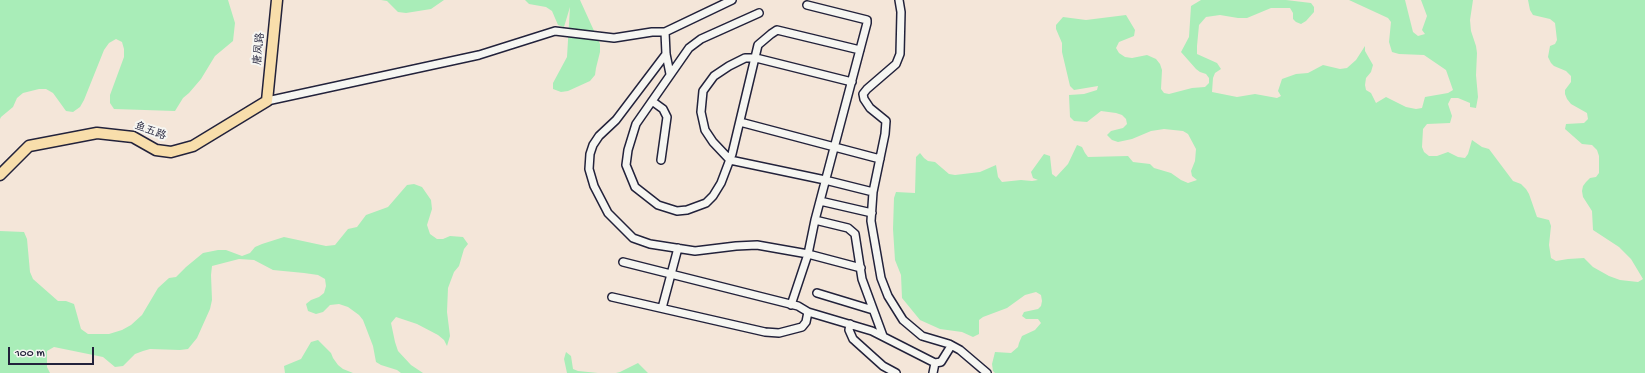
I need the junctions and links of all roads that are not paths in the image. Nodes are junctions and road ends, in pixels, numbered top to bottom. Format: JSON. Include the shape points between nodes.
{"nodes":[{"id":1,"x":277,"y":0,"type":"edge"},
{"id":2,"x":732,"y":0,"type":"edge"},
{"id":3,"x":899,"y":0,"type":"edge"},
{"id":4,"x":807,"y":4,"type":"dead end"},
{"id":5,"x":759,"y":13,"type":"dead end"},
{"id":6,"x":665,"y":32,"type":"junction"},
{"id":7,"x":860,"y":50,"type":"junction"},
{"id":8,"x":666,"y":54,"type":"junction"},
{"id":9,"x":756,"y":58,"type":"junction"},
{"id":10,"x":670,"y":74,"type":"junction"},
{"id":11,"x":852,"y":82,"type":"junction"},
{"id":12,"x":266,"y":100,"type":"junction"},
{"id":13,"x":652,"y":101,"type":"junction"},
{"id":14,"x":740,"y":122,"type":"junction"},
{"id":15,"x":834,"y":147,"type":"junction"},
{"id":16,"x":880,"y":159,"type":"junction"},
{"id":17,"x":661,"y":160,"type":"dead end"},
{"id":18,"x":730,"y":160,"type":"junction"},
{"id":19,"x":0,"y":175,"type":"edge"},
{"id":20,"x":825,"y":180,"type":"junction"},
{"id":21,"x":873,"y":192,"type":"junction"},
{"id":22,"x":820,"y":201,"type":"junction"},
{"id":23,"x":872,"y":213,"type":"junction"},
{"id":24,"x":814,"y":220,"type":"junction"},
{"id":25,"x":678,"y":248,"type":"junction"},
{"id":26,"x":808,"y":254,"type":"junction"},
{"id":27,"x":623,"y":262,"type":"dead end"},
{"id":28,"x":861,"y":268,"type":"junction"},
{"id":29,"x":671,"y":274,"type":"junction"},
{"id":30,"x":817,"y":293,"type":"dead end"},
{"id":31,"x":612,"y":297,"type":"dead end"},
{"id":32,"x":791,"y":305,"type":"junction"},
{"id":33,"x":662,"y":308,"type":"junction"},
{"id":34,"x":873,"y":310,"type":"junction"},
{"id":35,"x":808,"y":312,"type":"junction"},
{"id":36,"x":850,"y":324,"type":"junction"},
{"id":37,"x":883,"y":336,"type":"junction"},
{"id":38,"x":951,"y":346,"type":"junction"},
{"id":39,"x":935,"y":363,"type":"junction"},
{"id":40,"x":896,"y":373,"type":"edge"},
{"id":41,"x":933,"y":373,"type":"edge"},
{"id":42,"x":987,"y":373,"type":"edge"}],
"edges":[{"from":1,"to":12,"type":"highway","name":"唐凤路"},
{"from":2,"to":6,"type":"street"},
{"from":3,"to":16,"type":"street","via":[[900,54],[896,64],[863,94],[870,108],[886,121]]},
{"from":4,"to":7,"type":"street","via":[[867,20]]},
{"from":5,"to":10,"type":"street","via":[[701,39],[689,48]]},
{"from":6,"to":8,"type":"street"},
{"from":6,"to":12,"type":"street","via":[[614,38],[555,32],[479,55]]},
{"from":7,"to":9,"type":"street","via":[[777,30],[758,45]]},
{"from":7,"to":11,"type":"street"},
{"from":8,"to":10,"type":"street"},
{"from":8,"to":25,"type":"street","via":[[616,120],[599,136],[590,154],[590,169],[594,186],[608,213],[633,238],[650,244]]},
{"from":9,"to":11,"type":"street"},
{"from":9,"to":14,"type":"street"},
{"from":9,"to":18,"type":"street","via":[[745,58],[729,66],[714,76],[703,91],[701,112],[705,130]]},
{"from":10,"to":13,"type":"street"},
{"from":11,"to":15,"type":"street"},
{"from":12,"to":19,"type":"highway","name":"鱼五路","via":[[193,146],[171,152],[156,150],[133,137],[97,133],[29,146]]},
{"from":13,"to":17,"type":"street","via":[[663,109],[667,117]]},
{"from":13,"to":18,"type":"street","via":[[636,124],[626,165],[635,187],[645,196],[658,205],[677,211],[696,208],[713,196]]},
{"from":14,"to":15,"type":"street"},
{"from":14,"to":18,"type":"street"},
{"from":15,"to":16,"type":"street"},
{"from":15,"to":20,"type":"street"},
{"from":16,"to":21,"type":"street"},
{"from":18,"to":20,"type":"street"},
{"from":20,"to":21,"type":"street"},
{"from":20,"to":22,"type":"street"},
{"from":21,"to":23,"type":"street"},
{"from":22,"to":23,"type":"street"},
{"from":22,"to":24,"type":"street"},
{"from":23,"to":38,"type":"street","via":[[871,222],[881,278],[888,296],[903,320],[922,336]]},
{"from":24,"to":26,"type":"street"},
{"from":24,"to":28,"type":"street","via":[[848,228],[855,234]]},
{"from":25,"to":26,"type":"street","via":[[695,251],[757,245]]},
{"from":25,"to":29,"type":"street"},
{"from":26,"to":28,"type":"street"},
{"from":26,"to":32,"type":"street"},
{"from":27,"to":29,"type":"street"},
{"from":28,"to":34,"type":"street","via":[[862,279]]},
{"from":29,"to":32,"type":"street"},
{"from":29,"to":33,"type":"street"},
{"from":30,"to":34,"type":"street"},
{"from":31,"to":33,"type":"street"},
{"from":32,"to":35,"type":"street"},
{"from":33,"to":35,"type":"street","via":[[779,333],[802,327]]},
{"from":34,"to":37,"type":"street"},
{"from":35,"to":36,"type":"street"},
{"from":36,"to":37,"type":"street"},
{"from":36,"to":40,"type":"street","via":[[849,330],[853,339],[883,366]]},
{"from":37,"to":39,"type":"street"},
{"from":38,"to":39,"type":"street","via":[[941,362]]},
{"from":38,"to":42,"type":"street","via":[[960,350]]},
{"from":39,"to":41,"type":"street"}]}
